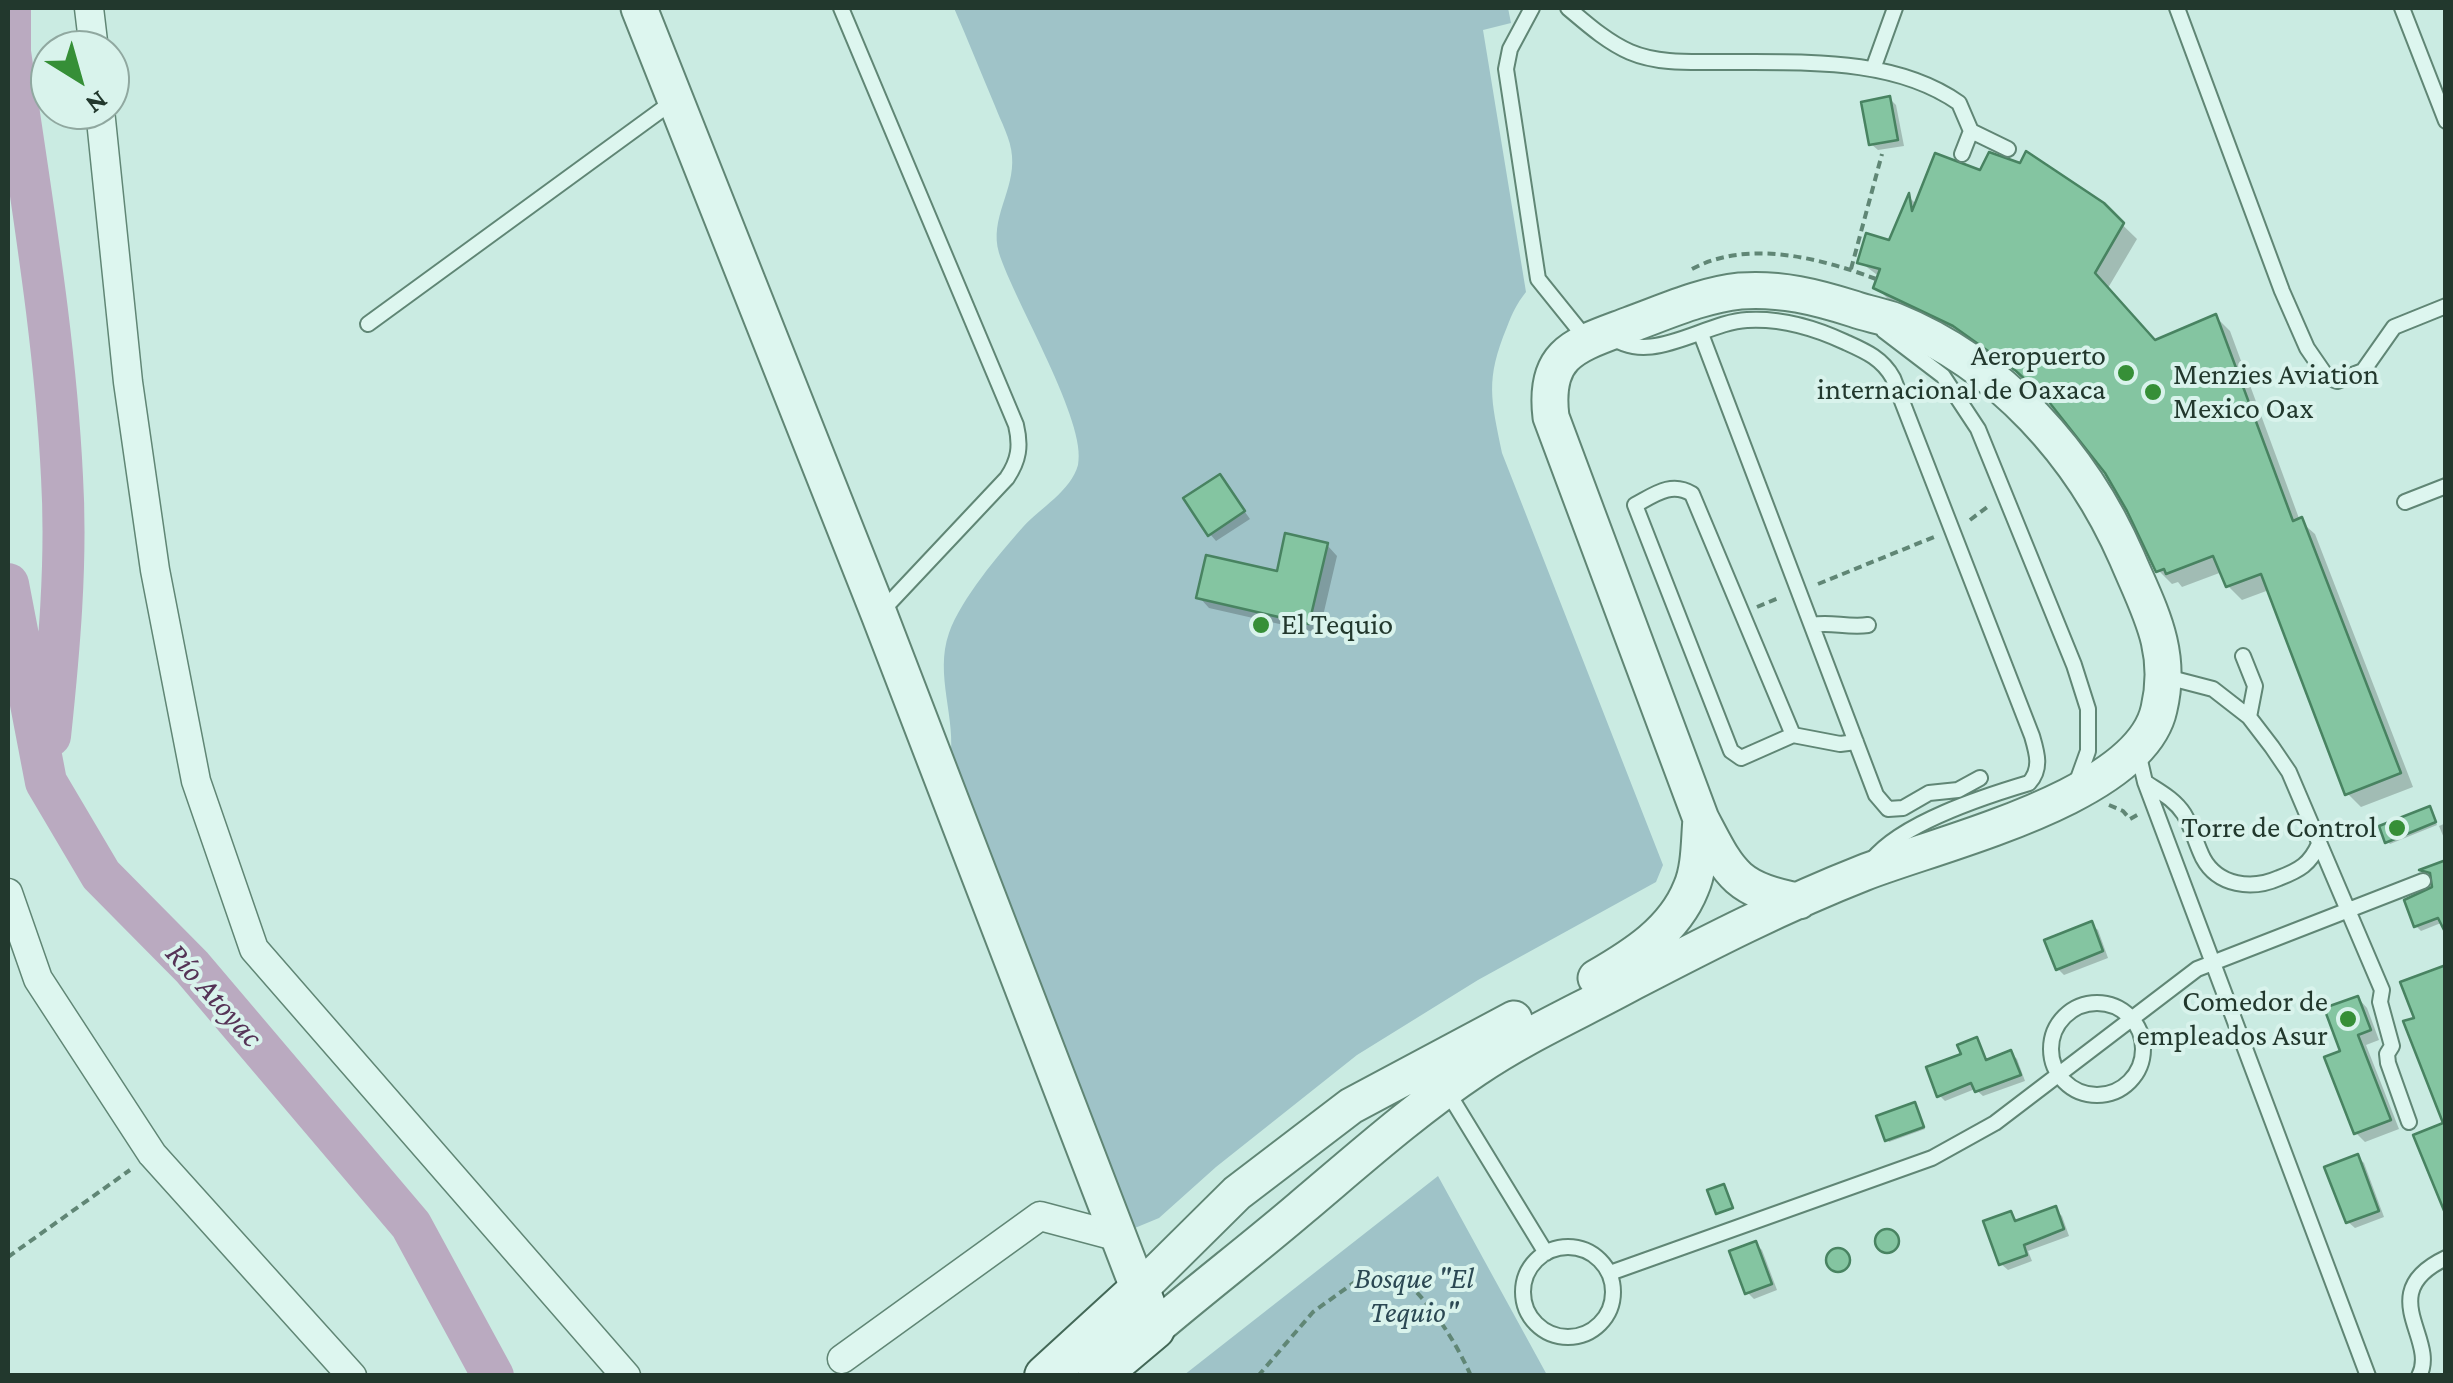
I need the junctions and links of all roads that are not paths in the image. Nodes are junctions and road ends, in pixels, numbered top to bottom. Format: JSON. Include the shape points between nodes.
{"nodes":[{"id":1,"x":639,"y":8,"type":"edge"},
{"id":2,"x":841,"y":8,"type":"edge"},
{"id":3,"x":1532,"y":8,"type":"edge"},
{"id":4,"x":1568,"y":8,"type":"edge"},
{"id":5,"x":1895,"y":8,"type":"edge"},
{"id":6,"x":2176,"y":8,"type":"edge"},
{"id":7,"x":2402,"y":8,"type":"edge"},
{"id":8,"x":1873,"y":70,"type":"junction"},
{"id":9,"x":675,"y":100,"type":"junction"},
{"id":10,"x":2446,"y":121,"type":"edge"},
{"id":11,"x":102,"y":130,"type":"edge"},
{"id":12,"x":1970,"y":131,"type":"junction"},
{"id":13,"x":2008,"y":149,"type":"dead end"},
{"id":14,"x":1962,"y":154,"type":"dead end"},
{"id":15,"x":2446,"y":306,"type":"edge"},
{"id":16,"x":1858,"y":310,"type":"junction"},
{"id":17,"x":368,"y":324,"type":"dead end"},
{"id":18,"x":1701,"y":334,"type":"junction"},
{"id":19,"x":1598,"y":337,"type":"junction"},
{"id":20,"x":2446,"y":486,"type":"edge"},
{"id":21,"x":2405,"y":502,"type":"dead end"},
{"id":22,"x":879,"y":614,"type":"junction"},
{"id":23,"x":1812,"y":625,"type":"junction"},
{"id":24,"x":1868,"y":625,"type":"dead end"},
{"id":25,"x":2242,"y":656,"type":"dead end"},
{"id":26,"x":2162,"y":676,"type":"junction"},
{"id":27,"x":2249,"y":717,"type":"junction"},
{"id":28,"x":1793,"y":735,"type":"junction"},
{"id":29,"x":1856,"y":742,"type":"junction"},
{"id":30,"x":2142,"y":767,"type":"junction"},
{"id":31,"x":1980,"y":778,"type":"dead end"},
{"id":32,"x":2086,"y":802,"type":"junction"},
{"id":33,"x":1702,"y":818,"type":"junction"},
{"id":34,"x":2320,"y":844,"type":"junction"},
{"id":35,"x":1861,"y":874,"type":"junction"},
{"id":36,"x":2423,"y":881,"type":"dead end"},
{"id":37,"x":8,"y":893,"type":"edge"},
{"id":38,"x":1799,"y":901,"type":"junction"},
{"id":39,"x":2349,"y":910,"type":"junction"},
{"id":40,"x":2214,"y":963,"type":"junction"},
{"id":41,"x":2134,"y":1018,"type":"junction"},
{"id":42,"x":2058,"y":1075,"type":"junction"},
{"id":43,"x":1446,"y":1089,"type":"junction"},
{"id":44,"x":2409,"y":1122,"type":"dead end"},
{"id":45,"x":1120,"y":1237,"type":"junction"},
{"id":46,"x":1546,"y":1253,"type":"junction"},
{"id":47,"x":2446,"y":1258,"type":"edge"},
{"id":48,"x":1610,"y":1274,"type":"junction"},
{"id":49,"x":1139,"y":1290,"type":"junction"},
{"id":50,"x":1154,"y":1329,"type":"junction"},
{"id":51,"x":842,"y":1359,"type":"dead end"},
{"id":52,"x":352,"y":1376,"type":"edge"},
{"id":53,"x":626,"y":1376,"type":"edge"},
{"id":54,"x":1045,"y":1376,"type":"edge"},
{"id":55,"x":1098,"y":1376,"type":"edge"},
{"id":56,"x":2368,"y":1376,"type":"edge"},
{"id":57,"x":2419,"y":1376,"type":"edge"}],
"edges":[{"from":1,"to":9,"type":"street"},
{"from":2,"to":22,"type":"lane","via":[[1020,441],[1007,478]]},
{"from":3,"to":19,"type":"lane","via":[[1506,69],[1538,279]]},
{"from":4,"to":8,"type":"lane","via":[[1612,42],[1650,58]]},
{"from":5,"to":8,"type":"lane"},
{"from":6,"to":15,"type":"lane","via":[[2282,291],[2327,378],[2362,372],[2394,327]]},
{"from":7,"to":10,"type":"lane"},
{"from":8,"to":12,"type":"lane","via":[[1950,96],[1960,103]]},
{"from":9,"to":17,"type":"lane"},
{"from":9,"to":22,"type":"street"},
{"from":11,"to":53,"type":"street","via":[[155,570],[196,780],[254,950]]},
{"from":12,"to":13,"type":"lane"},
{"from":12,"to":14,"type":"lane"},
{"from":16,"to":19,"type":"street","via":[[1798,292],[1737,292]]},
{"from":16,"to":26,"type":"street","via":[[1953,352],[2057,439],[2115,532],[2161,636]]},
{"from":16,"to":32,"type":"lane","via":[[1942,376],[1978,429],[2088,709]]},
{"from":18,"to":19,"type":"lane","via":[[1634,347]]},
{"from":18,"to":23,"type":"lane"},
{"from":18,"to":35,"type":"lane","via":[[1742,320],[1768,320],[1838,338],[1886,365],[2032,736],[2038,768],[2029,784],[1940,815],[1890,841]]},
{"from":19,"to":33,"type":"street","via":[[1554,368],[1551,417]]},
{"from":20,"to":21,"type":"lane"},
{"from":22,"to":45,"type":"street"},
{"from":23,"to":24,"type":"lane"},
{"from":23,"to":29,"type":"lane"},
{"from":25,"to":27,"type":"lane","via":[[2255,686]]},
{"from":26,"to":27,"type":"lane","via":[[2213,688]]},
{"from":26,"to":30,"type":"street"},
{"from":27,"to":34,"type":"lane","via":[[2288,772]]},
{"from":28,"to":28,"type":"lane","via":[[1742,758],[1731,751],[1635,505],[1667,488],[1692,494]]},
{"from":28,"to":29,"type":"lane"},
{"from":29,"to":31,"type":"lane","via":[[1876,796],[1888,809]]},
{"from":30,"to":32,"type":"street"},
{"from":30,"to":34,"type":"lane","via":[[2174,800],[2206,862],[2227,882],[2257,885],[2298,871]]},
{"from":30,"to":40,"type":"lane"},
{"from":32,"to":35,"type":"street"},
{"from":33,"to":38,"type":"street","via":[[1727,869],[1760,891]]},
{"from":33,"to":49,"type":"street","via":[[1693,885],[1676,916],[1645,946],[1351,1106],[1237,1193]]},
{"from":34,"to":39,"type":"lane"},
{"from":35,"to":38,"type":"street"},
{"from":36,"to":39,"type":"lane"},
{"from":37,"to":52,"type":"street","via":[[38,979],[152,1154]]},
{"from":38,"to":43,"type":"street","via":[[1520,1040]]},
{"from":39,"to":40,"type":"lane"},
{"from":39,"to":44,"type":"lane","via":[[2382,990],[2392,1046],[2388,1063]]},
{"from":40,"to":41,"type":"lane"},
{"from":40,"to":56,"type":"lane"},
{"from":41,"to":42,"type":"lane"},
{"from":41,"to":42,"type":"lane","via":[[2103,1002],[2068,1012],[2051,1043]]},
{"from":41,"to":42,"type":"lane","via":[[2142,1034],[2141,1066],[2119,1090],[2088,1094]]},
{"from":42,"to":48,"type":"lane","via":[[1995,1124],[1932,1158]]},
{"from":43,"to":46,"type":"lane"},
{"from":43,"to":50,"type":"street"},
{"from":45,"to":49,"type":"street"},
{"from":45,"to":51,"type":"street","via":[[1040,1216]]},
{"from":46,"to":48,"type":"lane","via":[[1575,1247]]},
{"from":46,"to":48,"type":"lane","via":[[1534,1263],[1523,1293],[1534,1322],[1547,1332],[1578,1336],[1593,1330],[1612,1304]]},
{"from":47,"to":57,"type":"lane","via":[[2417,1280],[2408,1309],[2424,1357]]},
{"from":49,"to":50,"type":"main road"},
{"from":49,"to":54,"type":"main road"},
{"from":50,"to":55,"type":"main road"}]}
